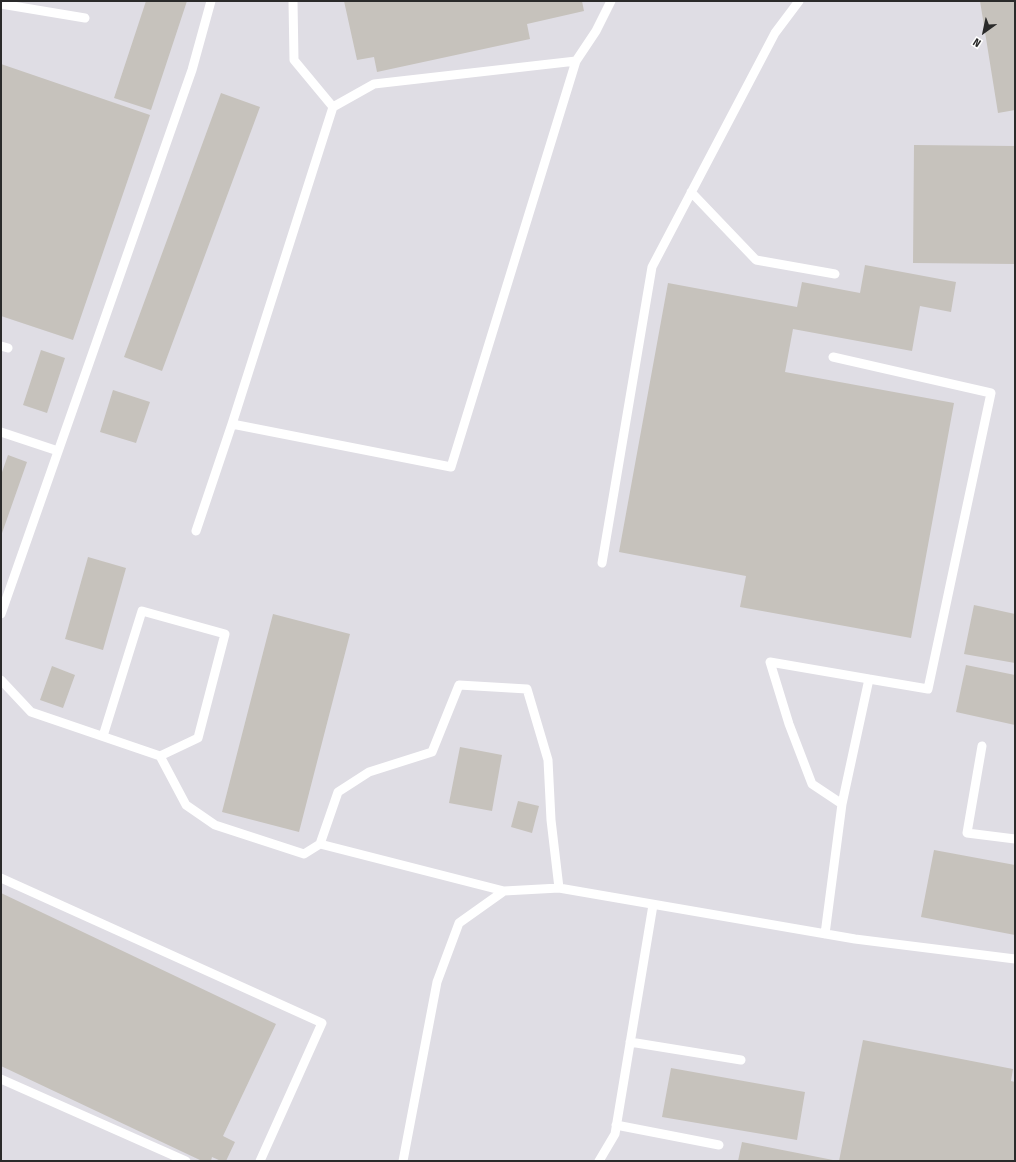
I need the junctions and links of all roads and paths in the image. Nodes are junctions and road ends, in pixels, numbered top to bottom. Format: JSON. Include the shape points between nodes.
{"nodes":[{"id":1,"x":211,"y":1,"type":"edge"},
{"id":2,"x":293,"y":1,"type":"edge"},
{"id":3,"x":611,"y":1,"type":"edge"},
{"id":4,"x":799,"y":1,"type":"edge"},
{"id":5,"x":1,"y":4,"type":"edge"},
{"id":6,"x":85,"y":18,"type":"dead end"},
{"id":7,"x":576,"y":61,"type":"junction"},
{"id":8,"x":333,"y":106,"type":"junction"},
{"id":9,"x":691,"y":192,"type":"junction"},
{"id":10,"x":835,"y":274,"type":"dead end"},
{"id":11,"x":833,"y":357,"type":"dead end"},
{"id":12,"x":232,"y":424,"type":"junction"},
{"id":13,"x":1,"y":432,"type":"edge"},
{"id":14,"x":58,"y":452,"type":"junction"},
{"id":15,"x":196,"y":531,"type":"dead end"},
{"id":16,"x":602,"y":563,"type":"dead end"},
{"id":17,"x":1,"y":614,"type":"edge"},
{"id":18,"x":869,"y":679,"type":"junction"},
{"id":19,"x":1,"y":680,"type":"edge"},
{"id":20,"x":103,"y":736,"type":"junction"},
{"id":21,"x":982,"y":746,"type":"dead end"},
{"id":22,"x":160,"y":756,"type":"junction"},
{"id":23,"x":842,"y":804,"type":"junction"},
{"id":24,"x":1015,"y":839,"type":"edge"},
{"id":25,"x":320,"y":844,"type":"junction"},
{"id":26,"x":1,"y":878,"type":"edge"},
{"id":27,"x":559,"y":888,"type":"junction"},
{"id":28,"x":504,"y":891,"type":"junction"},
{"id":29,"x":653,"y":905,"type":"junction"},
{"id":30,"x":825,"y":934,"type":"junction"},
{"id":31,"x":1015,"y":959,"type":"edge"},
{"id":32,"x":630,"y":1042,"type":"junction"},
{"id":33,"x":741,"y":1060,"type":"dead end"},
{"id":34,"x":1,"y":1079,"type":"edge"},
{"id":35,"x":616,"y":1125,"type":"junction"},
{"id":36,"x":719,"y":1146,"type":"dead end"},
{"id":37,"x":186,"y":1161,"type":"edge"},
{"id":38,"x":260,"y":1161,"type":"edge"},
{"id":39,"x":402,"y":1161,"type":"edge"},
{"id":40,"x":599,"y":1161,"type":"edge"}],
"edges":[{"from":1,"to":14,"type":"lane","via":[[192,70]]},
{"from":2,"to":8,"type":"lane","via":[[294,60]]},
{"from":3,"to":7,"type":"lane","via":[[596,31]]},
{"from":4,"to":9,"type":"lane","via":[[775,33]]},
{"from":5,"to":6,"type":"lane"},
{"from":7,"to":8,"type":"lane","via":[[374,84]]},
{"from":7,"to":12,"type":"lane","via":[[451,467]]},
{"from":8,"to":12,"type":"lane"},
{"from":9,"to":10,"type":"lane","via":[[756,260]]},
{"from":9,"to":16,"type":"lane","via":[[652,267]]},
{"from":11,"to":18,"type":"lane","via":[[991,393],[928,689]]},
{"from":12,"to":15,"type":"lane"},
{"from":13,"to":14,"type":"lane"},
{"from":14,"to":17,"type":"lane"},
{"from":18,"to":23,"type":"lane"},
{"from":18,"to":23,"type":"lane","via":[[770,662],[789,724],[812,784]]},
{"from":19,"to":20,"type":"lane","via":[[31,712]]},
{"from":20,"to":22,"type":"lane"},
{"from":20,"to":22,"type":"lane","via":[[142,611],[225,634],[198,738]]},
{"from":21,"to":24,"type":"lane","via":[[967,833]]},
{"from":22,"to":25,"type":"lane","via":[[186,804],[215,825],[304,854]]},
{"from":23,"to":30,"type":"lane"},
{"from":25,"to":27,"type":"lane","via":[[338,792],[368,772],[432,752],[459,685],[527,689],[548,760],[551,820]]},
{"from":25,"to":28,"type":"lane"},
{"from":26,"to":38,"type":"lane","via":[[322,1023]]},
{"from":27,"to":28,"type":"lane"},
{"from":27,"to":29,"type":"lane"},
{"from":28,"to":39,"type":"lane","via":[[459,923],[436,982]]},
{"from":29,"to":30,"type":"lane"},
{"from":29,"to":32,"type":"lane"},
{"from":30,"to":31,"type":"lane"},
{"from":32,"to":33,"type":"lane"},
{"from":32,"to":35,"type":"lane"},
{"from":34,"to":37,"type":"lane"},
{"from":35,"to":36,"type":"lane"},
{"from":35,"to":40,"type":"lane","via":[[615,1134]]}]}
